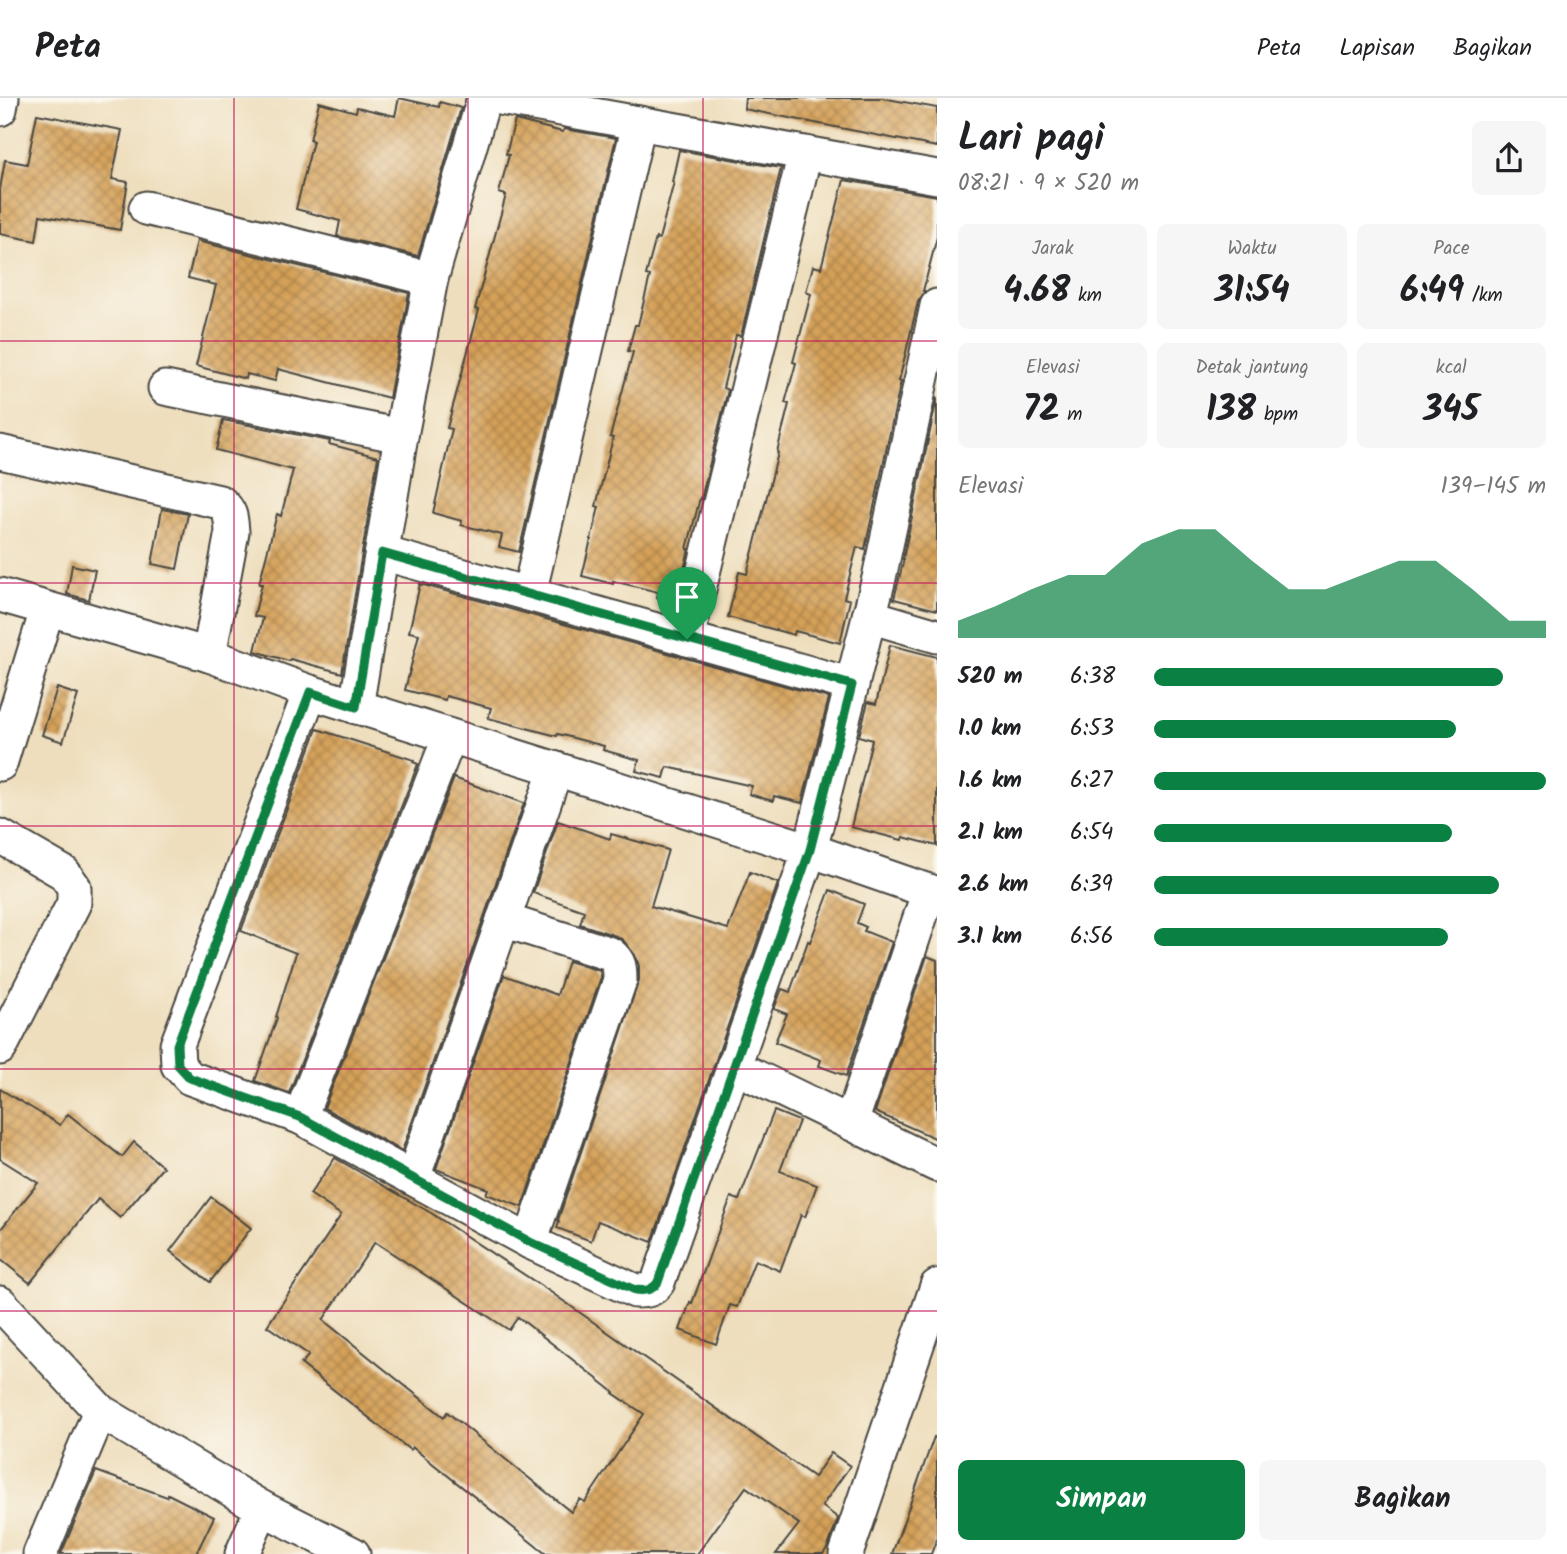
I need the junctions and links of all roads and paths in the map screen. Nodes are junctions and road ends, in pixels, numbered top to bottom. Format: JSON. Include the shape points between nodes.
{"nodes":[{"id":1,"x":2,"y":98,"type":"edge"},
{"id":2,"x":484,"y":98,"type":"edge"},
{"id":3,"x":500,"y":98,"type":"edge"},
{"id":4,"x":0,"y":109,"type":"edge"},
{"id":5,"x":639,"y":123,"type":"junction"},
{"id":6,"x":805,"y":153,"type":"junction"},
{"id":7,"x":937,"y":177,"type":"edge"},
{"id":8,"x":146,"y":208,"type":"dead end"},
{"id":9,"x":431,"y":279,"type":"junction"},
{"id":10,"x":937,"y":306,"type":"edge"},
{"id":11,"x":165,"y":388,"type":"dead end"},
{"id":12,"x":401,"y":436,"type":"junction"},
{"id":13,"x":0,"y":452,"type":"edge"},
{"id":14,"x":382,"y":553,"type":"junction"},
{"id":15,"x":529,"y":594,"type":"junction"},
{"id":16,"x":0,"y":595,"type":"edge"},
{"id":17,"x":47,"y":610,"type":"junction"},
{"id":18,"x":869,"y":616,"type":"junction"},
{"id":19,"x":937,"y":636,"type":"edge"},
{"id":20,"x":687,"y":639,"type":"junction"},
{"id":21,"x":209,"y":655,"type":"junction"},
{"id":22,"x":852,"y":685,"type":"junction"},
{"id":23,"x":310,"y":692,"type":"junction"},
{"id":24,"x":356,"y":707,"type":"junction"},
{"id":25,"x":450,"y":736,"type":"junction"},
{"id":26,"x":0,"y":764,"type":"edge"},
{"id":27,"x":556,"y":769,"type":"junction"},
{"id":28,"x":0,"y":836,"type":"edge"},
{"id":29,"x":810,"y":850,"type":"junction"},
{"id":30,"x":933,"y":892,"type":"edge"},
{"id":31,"x":503,"y":920,"type":"junction"},
{"id":32,"x":0,"y":1048,"type":"edge"},
{"id":33,"x":733,"y":1066,"type":"junction"},
{"id":34,"x":300,"y":1117,"type":"junction"},
{"id":35,"x":851,"y":1123,"type":"junction"},
{"id":36,"x":937,"y":1165,"type":"edge"},
{"id":37,"x":414,"y":1178,"type":"junction"},
{"id":38,"x":530,"y":1242,"type":"junction"},
{"id":39,"x":937,"y":1286,"type":"edge"},
{"id":40,"x":0,"y":1303,"type":"edge"},
{"id":41,"x":100,"y":1411,"type":"junction"},
{"id":42,"x":262,"y":1508,"type":"junction"},
{"id":43,"x":40,"y":1554,"type":"edge"},
{"id":44,"x":242,"y":1554,"type":"edge"},
{"id":45,"x":353,"y":1554,"type":"edge"},
{"id":46,"x":846,"y":1554,"type":"edge"}],
"edges":[{"from":1,"to":4,"type":"street"},
{"from":2,"to":9,"type":"street"},
{"from":3,"to":5,"type":"street"},
{"from":5,"to":6,"type":"street"},
{"from":5,"to":15,"type":"street"},
{"from":6,"to":7,"type":"street"},
{"from":6,"to":20,"type":"street"},
{"from":8,"to":9,"type":"street"},
{"from":9,"to":12,"type":"street"},
{"from":10,"to":18,"type":"street"},
{"from":11,"to":12,"type":"street"},
{"from":12,"to":14,"type":"street"},
{"from":13,"to":21,"type":"street","via":[[226,507],[232,532]]},
{"from":14,"to":15,"type":"street"},
{"from":14,"to":24,"type":"street"},
{"from":15,"to":20,"type":"street"},
{"from":16,"to":17,"type":"street"},
{"from":17,"to":21,"type":"street"},
{"from":17,"to":26,"type":"street"},
{"from":18,"to":19,"type":"street"},
{"from":18,"to":22,"type":"street"},
{"from":20,"to":22,"type":"street"},
{"from":21,"to":23,"type":"street"},
{"from":22,"to":29,"type":"street"},
{"from":23,"to":24,"type":"street"},
{"from":23,"to":34,"type":"street","via":[[177,1045],[178,1065],[190,1078]]},
{"from":24,"to":25,"type":"street"},
{"from":25,"to":27,"type":"street"},
{"from":25,"to":34,"type":"street"},
{"from":27,"to":29,"type":"street"},
{"from":27,"to":31,"type":"street"},
{"from":28,"to":32,"type":"street","via":[[64,873],[74,887],[74,903]]},
{"from":29,"to":30,"type":"street"},
{"from":29,"to":33,"type":"street"},
{"from":30,"to":35,"type":"street"},
{"from":31,"to":37,"type":"street"},
{"from":31,"to":38,"type":"street","via":[[610,954],[620,965],[620,980]]},
{"from":33,"to":35,"type":"street"},
{"from":33,"to":38,"type":"street","via":[[654,1287],[635,1290]]},
{"from":34,"to":37,"type":"street"},
{"from":35,"to":36,"type":"street"},
{"from":37,"to":38,"type":"street"},
{"from":39,"to":46,"type":"street"},
{"from":40,"to":41,"type":"street"},
{"from":41,"to":42,"type":"street"},
{"from":41,"to":43,"type":"street"},
{"from":42,"to":44,"type":"street"},
{"from":42,"to":45,"type":"street"}]}
